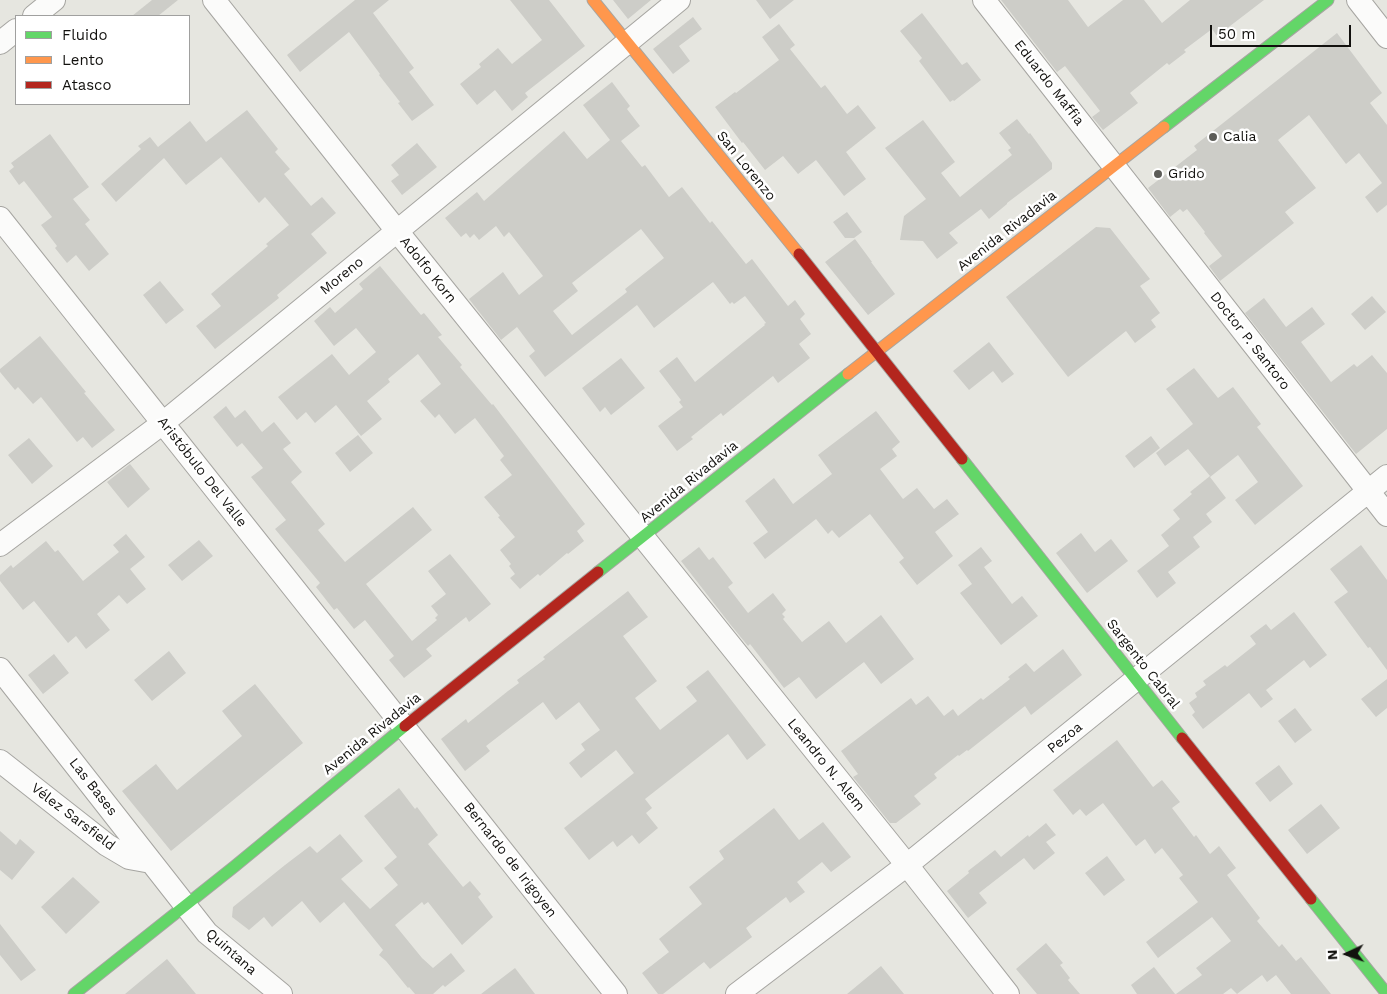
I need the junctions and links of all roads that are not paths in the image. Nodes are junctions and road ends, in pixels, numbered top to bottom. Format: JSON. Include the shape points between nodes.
{"nodes":[{"id":1,"x":54,"y":0,"type":"edge"},
{"id":2,"x":214,"y":0,"type":"edge"},
{"id":3,"x":593,"y":0,"type":"edge"},
{"id":4,"x":679,"y":0,"type":"edge"},
{"id":5,"x":984,"y":0,"type":"edge"},
{"id":6,"x":1328,"y":0,"type":"edge"},
{"id":7,"x":1358,"y":0,"type":"edge"},
{"id":8,"x":35,"y":15,"type":"edge"},
{"id":9,"x":15,"y":31,"type":"edge"},
{"id":10,"x":1387,"y":37,"type":"edge"},
{"id":11,"x":626,"y":42,"type":"junction"},
{"id":12,"x":0,"y":43,"type":"edge"},
{"id":13,"x":1114,"y":166,"type":"junction"},
{"id":14,"x":0,"y":218,"type":"edge"},
{"id":15,"x":397,"y":231,"type":"junction"},
{"id":16,"x":877,"y":351,"type":"junction"},
{"id":17,"x":163,"y":423,"type":"junction"},
{"id":18,"x":1387,"y":476,"type":"edge"},
{"id":19,"x":1368,"y":491,"type":"junction"},
{"id":20,"x":1387,"y":514,"type":"edge"},
{"id":21,"x":643,"y":538,"type":"junction"},
{"id":22,"x":0,"y":545,"type":"edge"},
{"id":23,"x":0,"y":669,"type":"edge"},
{"id":24,"x":1136,"y":680,"type":"junction"},
{"id":25,"x":404,"y":726,"type":"junction"},
{"id":26,"x":0,"y":761,"type":"edge"},
{"id":27,"x":152,"y":862,"type":"junction"},
{"id":28,"x":907,"y":865,"type":"junction"},
{"id":29,"x":186,"y":905,"type":"junction"},
{"id":30,"x":74,"y":994,"type":"edge"},
{"id":31,"x":281,"y":994,"type":"edge"},
{"id":32,"x":616,"y":994,"type":"edge"},
{"id":33,"x":737,"y":994,"type":"edge"},
{"id":34,"x":1008,"y":994,"type":"edge"},
{"id":35,"x":1387,"y":994,"type":"edge"}],
"edges":[{"from":1,"to":8,"type":"street"},
{"from":2,"to":15,"type":"street","name":"Adolfo Korn"},
{"from":3,"to":11,"type":"main road","name":"San Lorenzo"},
{"from":4,"to":11,"type":"street","name":"Moreno"},
{"from":5,"to":13,"type":"street","name":"Eduardo Maffia"},
{"from":6,"to":13,"type":"main road","name":"Avenida Rivadavia"},
{"from":7,"to":10,"type":"street"},
{"from":9,"to":12,"type":"street"},
{"from":11,"to":15,"type":"street","name":"Moreno"},
{"from":11,"to":16,"type":"main road","name":"San Lorenzo"},
{"from":13,"to":16,"type":"main road","name":"Avenida Rivadavia"},
{"from":13,"to":19,"type":"street","name":"Doctor P. Santoro"},
{"from":14,"to":17,"type":"street","name":"Aristóbulo Del Valle"},
{"from":15,"to":17,"type":"street","name":"Moreno"},
{"from":15,"to":21,"type":"street","name":"Adolfo Korn"},
{"from":16,"to":21,"type":"main road","name":"Avenida Rivadavia"},
{"from":16,"to":24,"type":"main road","name":"Sargento Cabral"},
{"from":17,"to":22,"type":"street","name":"Moreno"},
{"from":17,"to":25,"type":"street","name":"Aristóbulo Del Valle"},
{"from":18,"to":19,"type":"street","name":"Pezoa"},
{"from":19,"to":20,"type":"street","name":"Doctor P. Santoro"},
{"from":19,"to":24,"type":"street","name":"Pezoa"},
{"from":21,"to":25,"type":"main road","name":"Avenida Rivadavia"},
{"from":21,"to":28,"type":"street","name":"Leandro N. Alem"},
{"from":23,"to":27,"type":"street","name":"Las Bases"},
{"from":24,"to":28,"type":"street","name":"Pezoa"},
{"from":24,"to":35,"type":"main road","name":"Sargento Cabral"},
{"from":25,"to":29,"type":"main road","name":"Avenida Rivadavia"},
{"from":25,"to":32,"type":"street","name":"Bernardo de Irigoyen"},
{"from":26,"to":27,"type":"street","name":"Vélez Sarsfield","via":[[107,845],[129,858]]},
{"from":27,"to":29,"type":"street","name":"Las Bases"},
{"from":28,"to":33,"type":"street","name":"Pezoa"},
{"from":28,"to":34,"type":"street","name":"Leandro N. Alem"},
{"from":29,"to":30,"type":"main road","name":"Avenida Rivadavia"},
{"from":29,"to":31,"type":"street","name":"Quintana","via":[[207,933]]}]}
